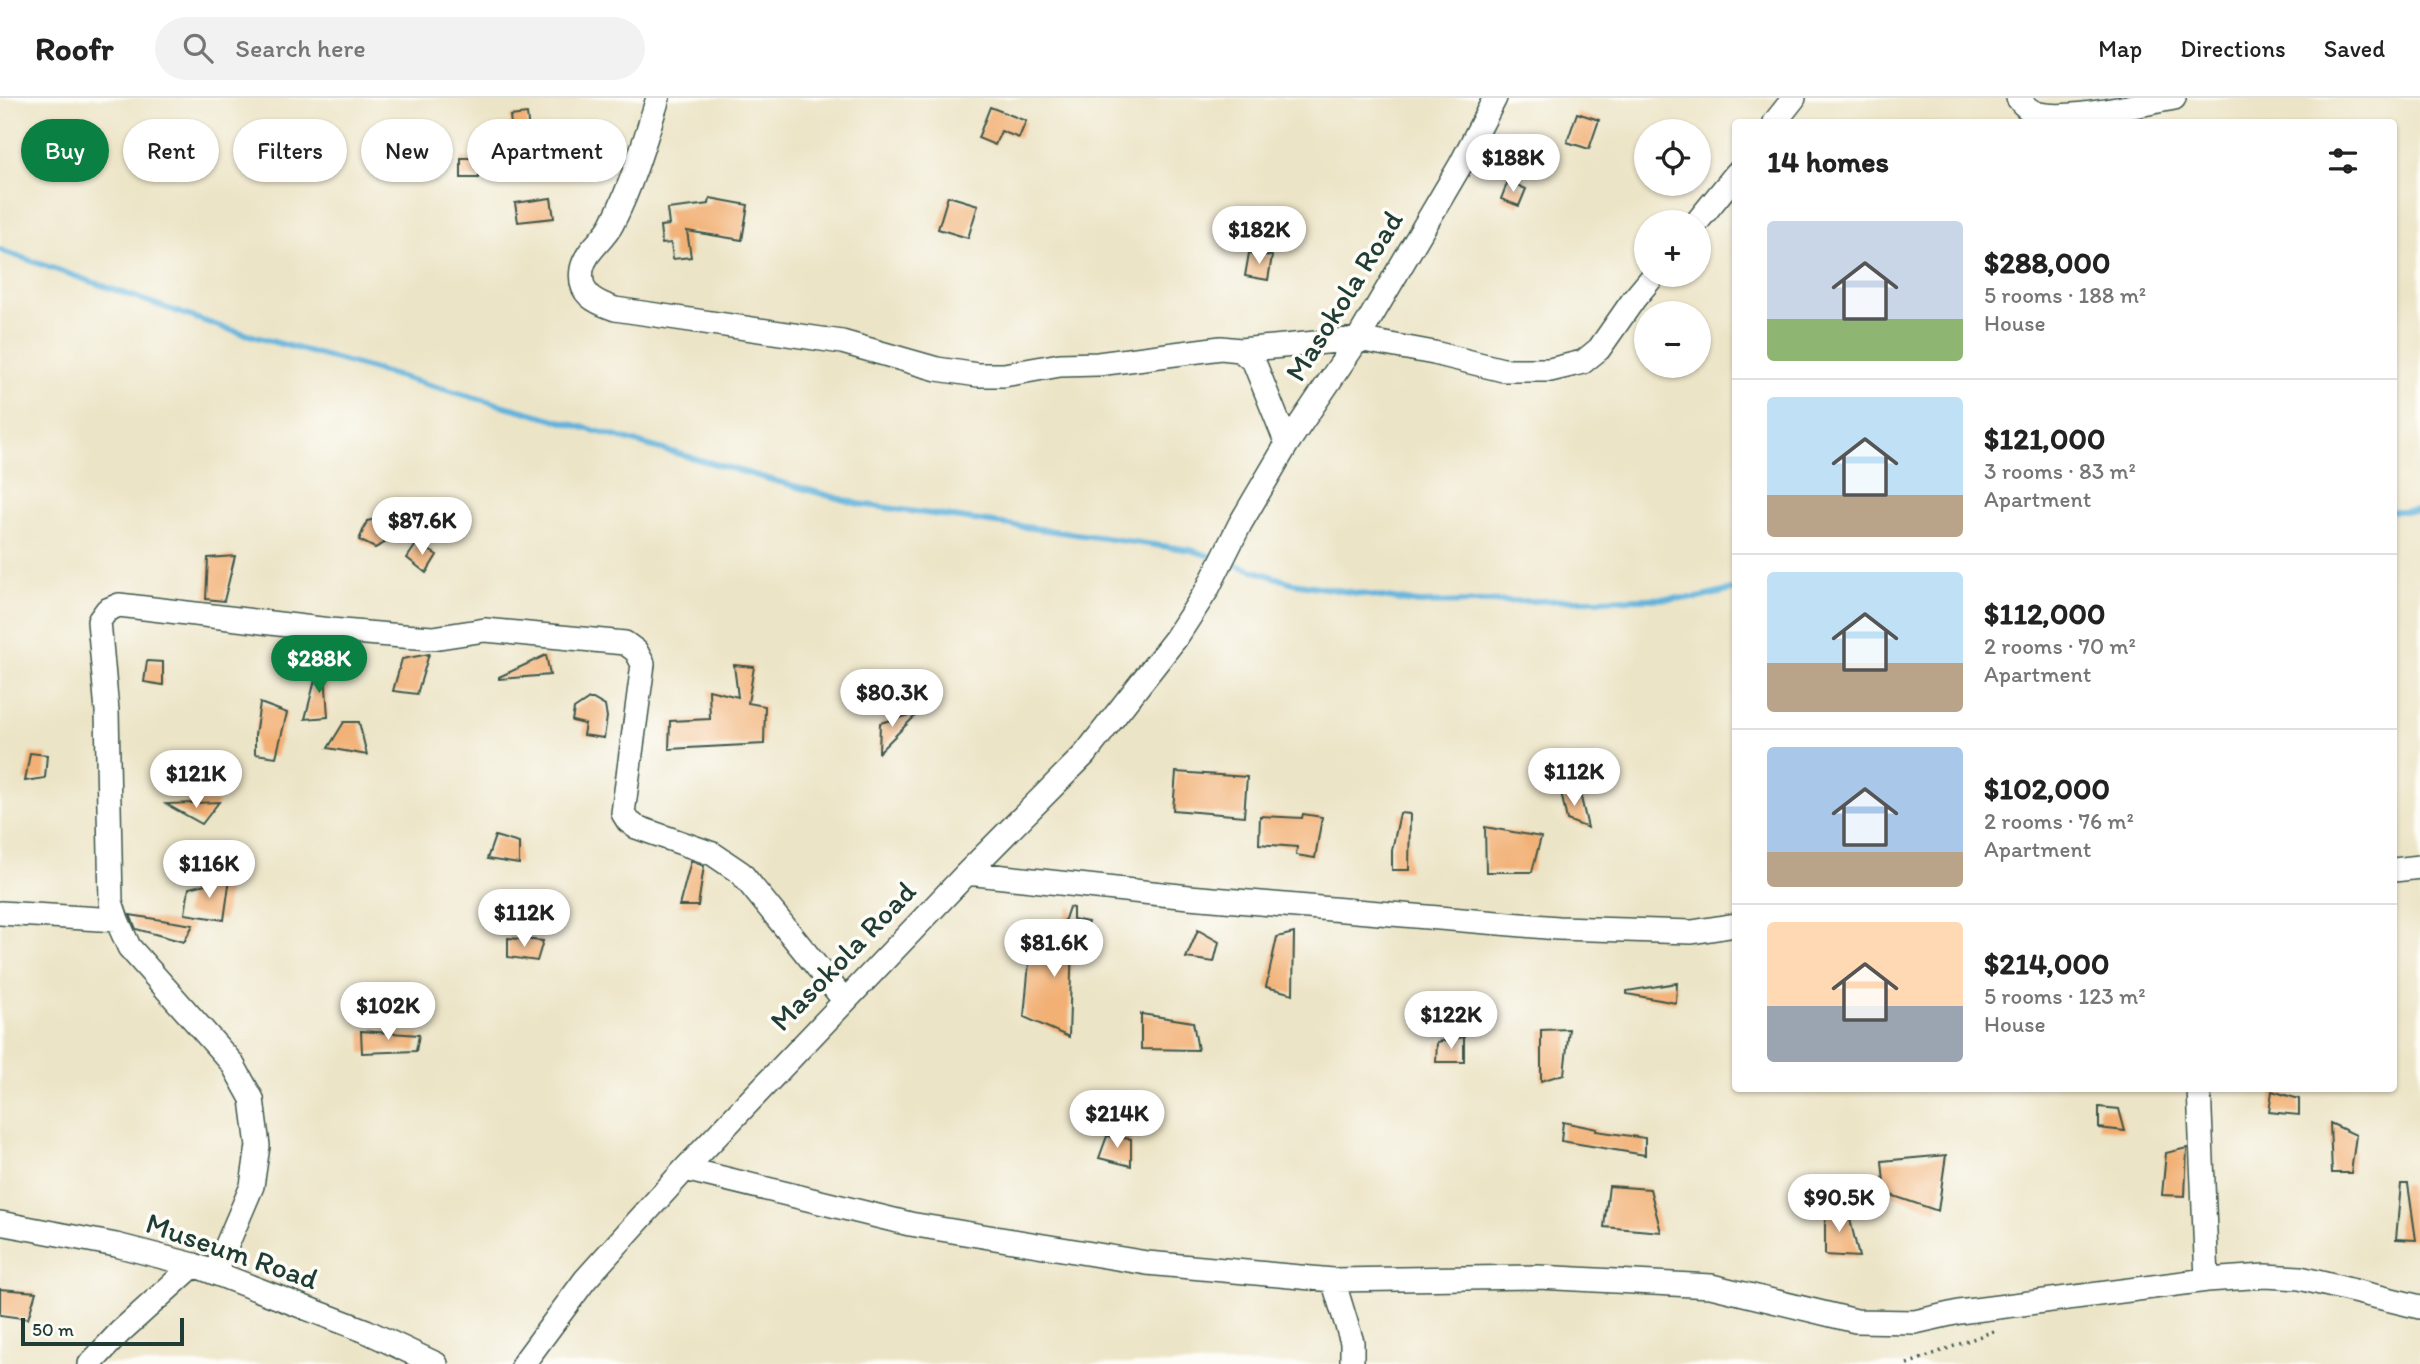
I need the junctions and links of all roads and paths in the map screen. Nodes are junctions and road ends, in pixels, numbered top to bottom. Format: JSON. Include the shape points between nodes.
{"nodes":[{"id":1,"x":658,"y":98,"type":"edge"},
{"id":2,"x":1495,"y":98,"type":"edge"},
{"id":3,"x":1794,"y":98,"type":"edge"},
{"id":4,"x":2018,"y":98,"type":"edge"},
{"id":5,"x":2174,"y":98,"type":"edge"},
{"id":6,"x":1777,"y":119,"type":"edge"},
{"id":7,"x":1732,"y":179,"type":"edge"},
{"id":8,"x":1708,"y":210,"type":"edge"},
{"id":9,"x":1644,"y":287,"type":"edge"},
{"id":10,"x":1358,"y":339,"type":"junction"},
{"id":11,"x":1240,"y":350,"type":"junction"},
{"id":12,"x":1287,"y":444,"type":"junction"},
{"id":13,"x":2420,"y":867,"type":"edge"},
{"id":14,"x":2397,"y":870,"type":"edge"},
{"id":15,"x":967,"y":873,"type":"junction"},
{"id":16,"x":0,"y":913,"type":"edge"},
{"id":17,"x":117,"y":920,"type":"junction"},
{"id":18,"x":1732,"y":926,"type":"edge"},
{"id":19,"x":844,"y":1000,"type":"junction"},
{"id":20,"x":2199,"y":1092,"type":"edge"},
{"id":21,"x":685,"y":1169,"type":"junction"},
{"id":22,"x":0,"y":1223,"type":"edge"},
{"id":23,"x":204,"y":1269,"type":"junction"},
{"id":24,"x":1334,"y":1280,"type":"junction"},
{"id":25,"x":2207,"y":1280,"type":"junction"},
{"id":26,"x":2420,"y":1307,"type":"edge"},
{"id":27,"x":1997,"y":1330,"type":"dead end"},
{"id":28,"x":90,"y":1364,"type":"edge"},
{"id":29,"x":436,"y":1364,"type":"edge"},
{"id":30,"x":523,"y":1364,"type":"edge"},
{"id":31,"x":1352,"y":1364,"type":"edge"},
{"id":32,"x":1907,"y":1364,"type":"edge"}],
"edges":[{"from":1,"to":11,"type":"street","via":[[611,226],[582,268],[586,294],[594,302],[615,309],[842,342],[937,369],[978,375],[1004,376],[1060,365],[1221,348]]},
{"from":2,"to":10,"type":"street","name":"Masokola Road"},
{"from":3,"to":6,"type":"street"},
{"from":4,"to":5,"type":"street","via":[[2038,114],[2062,116]]},
{"from":7,"to":8,"type":"street"},
{"from":9,"to":10,"type":"street","via":[[1600,349],[1583,362],[1550,370],[1503,370]]},
{"from":10,"to":11,"type":"street"},
{"from":10,"to":12,"type":"street","name":"Masokola Road"},
{"from":11,"to":12,"type":"street","via":[[1254,362]]},
{"from":12,"to":15,"type":"street","name":"Masokola Road","via":[[1176,638],[1085,754]]},
{"from":13,"to":14,"type":"street"},
{"from":15,"to":18,"type":"street","via":[[1558,928],[1692,932]]},
{"from":15,"to":19,"type":"street","name":"Masokola Road"},
{"from":16,"to":17,"type":"street"},
{"from":17,"to":19,"type":"street","via":[[111,902],[107,711],[99,621],[107,610],[119,605],[433,638],[485,630],[625,643],[643,664],[623,813],[636,827],[713,854],[741,873]]},
{"from":17,"to":23,"type":"street","via":[[130,947],[232,1063],[252,1099],[258,1146],[252,1186]]},
{"from":19,"to":21,"type":"street","name":"Masokola Road"},
{"from":20,"to":25,"type":"street"},
{"from":21,"to":24,"type":"street","via":[[923,1226],[1147,1263]]},
{"from":21,"to":30,"type":"street","name":"Masokola Road","via":[[585,1280]]},
{"from":22,"to":23,"type":"street","name":"Museum Road","via":[[116,1245]]},
{"from":23,"to":28,"type":"street","via":[[120,1332]]},
{"from":23,"to":29,"type":"street","name":"Museum Road","via":[[366,1331]]},
{"from":24,"to":25,"type":"street","via":[[1538,1277],[1711,1286],[1856,1321],[1915,1322],[1959,1312]]},
{"from":24,"to":31,"type":"street","via":[[1352,1342]]},
{"from":25,"to":26,"type":"street","via":[[2300,1278]]},
{"from":27,"to":32,"type":"path"}]}
